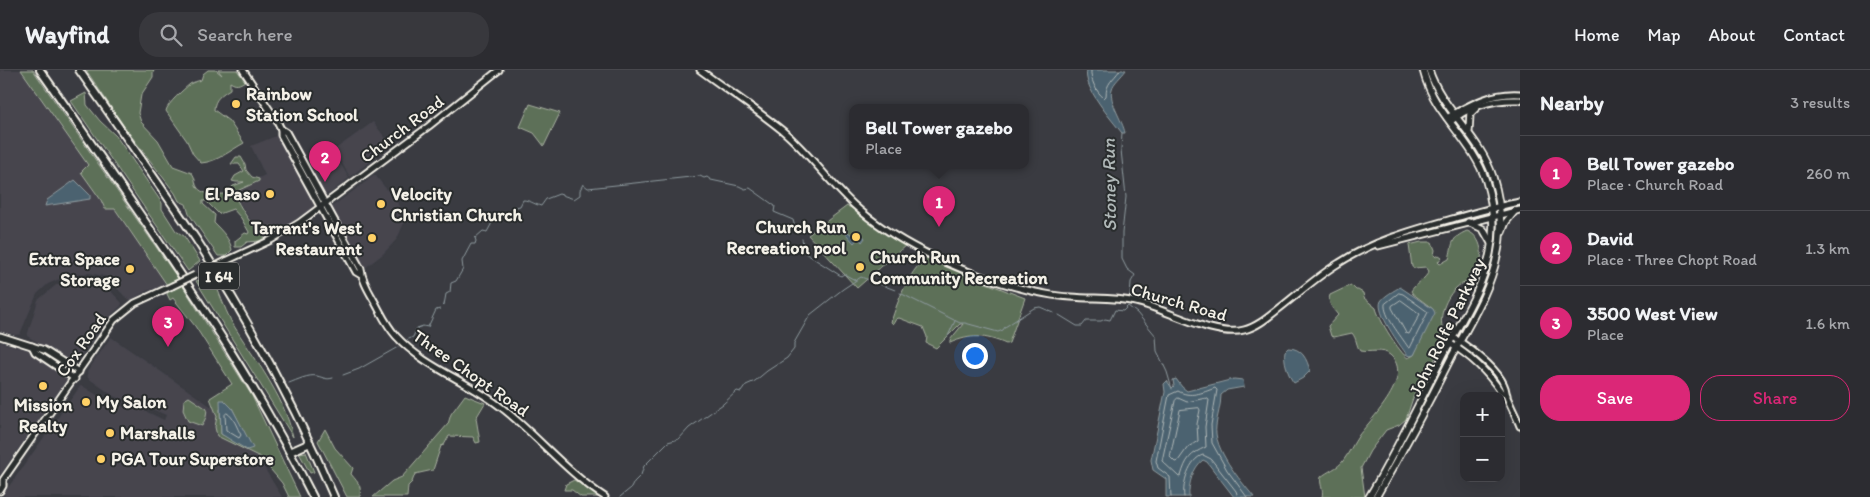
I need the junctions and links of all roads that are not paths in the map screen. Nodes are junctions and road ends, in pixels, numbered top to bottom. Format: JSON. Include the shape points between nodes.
{"nodes":[{"id":1,"x":40,"y":70,"type":"edge"},
{"id":2,"x":79,"y":70,"type":"edge"},
{"id":3,"x":243,"y":70,"type":"edge"},
{"id":4,"x":499,"y":70,"type":"edge"},
{"id":5,"x":700,"y":70,"type":"edge"},
{"id":6,"x":1422,"y":70,"type":"edge"},
{"id":7,"x":1429,"y":70,"type":"edge"},
{"id":8,"x":1520,"y":94,"type":"edge"},
{"id":9,"x":1520,"y":100,"type":"edge"},
{"id":10,"x":1478,"y":106,"type":"junction"},
{"id":11,"x":1456,"y":115,"type":"junction"},
{"id":12,"x":1449,"y":120,"type":"junction"},
{"id":13,"x":281,"y":129,"type":"junction"},
{"id":14,"x":1469,"y":133,"type":"junction"},
{"id":15,"x":1520,"y":202,"type":"edge"},
{"id":16,"x":325,"y":203,"type":"junction"},
{"id":17,"x":1500,"y":206,"type":"junction"},
{"id":18,"x":320,"y":208,"type":"junction"},
{"id":19,"x":1491,"y":208,"type":"junction"},
{"id":20,"x":1518,"y":211,"type":"edge"},
{"id":21,"x":1500,"y":214,"type":"junction"},
{"id":22,"x":1492,"y":216,"type":"junction"},
{"id":23,"x":1468,"y":222,"type":"junction"},
{"id":24,"x":1500,"y":239,"type":"junction"},
{"id":25,"x":1491,"y":243,"type":"junction"},
{"id":26,"x":1368,"y":248,"type":"junction"},
{"id":27,"x":361,"y":275,"type":"junction"},
{"id":28,"x":0,"y":336,"type":"edge"},
{"id":29,"x":1451,"y":340,"type":"junction"},
{"id":30,"x":1458,"y":345,"type":"junction"},
{"id":31,"x":32,"y":346,"type":"junction"},
{"id":32,"x":79,"y":372,"type":"junction"},
{"id":33,"x":75,"y":379,"type":"junction"},
{"id":34,"x":1520,"y":426,"type":"edge"},
{"id":35,"x":310,"y":443,"type":"junction"},
{"id":36,"x":290,"y":452,"type":"junction"},
{"id":37,"x":2,"y":481,"type":"edge"},
{"id":38,"x":0,"y":491,"type":"edge"},
{"id":39,"x":313,"y":497,"type":"edge"},
{"id":40,"x":334,"y":497,"type":"edge"},
{"id":41,"x":605,"y":497,"type":"edge"},
{"id":42,"x":1369,"y":497,"type":"edge"},
{"id":43,"x":1376,"y":497,"type":"edge"}],
"edges":[{"from":1,"to":36,"type":"highway","number":"I 64","via":[[207,312]]},
{"from":2,"to":35,"type":"highway","number":"I 64","via":[[196,239],[272,367]]},
{"from":3,"to":13,"type":"main road","name":"Three Chopt Road"},
{"from":4,"to":16,"type":"main road","name":"Church Road"},
{"from":5,"to":26,"type":"main road","name":"Church Road","via":[[783,132],[849,200],[882,226],[950,263],[1020,288],[1068,297],[1110,298],[1148,305],[1214,329],[1238,332],[1255,326],[1338,263]]},
{"from":6,"to":12,"type":"main road","name":"John Rolfe Parkway","via":[[1433,96]]},
{"from":7,"to":11,"type":"main road","name":"John Rolfe Parkway","via":[[1438,90]]},
{"from":8,"to":11,"type":"main road","via":[[1483,100]]},
{"from":9,"to":10,"type":"main road"},
{"from":10,"to":11,"type":"main road"},
{"from":10,"to":14,"type":"main road","via":[[1469,117]]},
{"from":11,"to":12,"type":"main road"},
{"from":11,"to":14,"type":"main road","name":"John Rolfe Parkway"},
{"from":12,"to":19,"type":"main road","name":"John Rolfe Parkway","via":[[1479,166]]},
{"from":13,"to":16,"type":"main road","name":"Three Chopt Road","via":[[286,132]]},
{"from":13,"to":18,"type":"main road","name":"Three Chopt Road","via":[[281,135]]},
{"from":14,"to":17,"type":"main road","name":"John Rolfe Parkway","via":[[1491,171]]},
{"from":15,"to":17,"type":"main road","name":"Church Road"},
{"from":16,"to":18,"type":"main road","name":"Church Road"},
{"from":16,"to":27,"type":"main road","name":"Three Chopt Road","via":[[361,269]]},
{"from":17,"to":19,"type":"main road","name":"Church Road"},
{"from":17,"to":21,"type":"main road","name":"John Rolfe Parkway"},
{"from":18,"to":27,"type":"main road","name":"Three Chopt Road","via":[[356,272]]},
{"from":18,"to":32,"type":"main road","name":"Cox Road","bridge":true,"via":[[277,237],[144,298],[110,326]]},
{"from":19,"to":22,"type":"main road","name":"John Rolfe Parkway"},
{"from":19,"to":26,"type":"main road","name":"Church Road","via":[[1393,237]]},
{"from":20,"to":21,"type":"main road","name":"Church Road"},
{"from":20,"to":24,"type":"main road","via":[[1505,224]]},
{"from":21,"to":22,"type":"main road","name":"Church Road"},
{"from":21,"to":24,"type":"main road","name":"John Rolfe Parkway"},
{"from":22,"to":23,"type":"main road","name":"Church Road"},
{"from":22,"to":25,"type":"main road","name":"John Rolfe Parkway"},
{"from":23,"to":25,"type":"main road","via":[[1485,231]]},
{"from":23,"to":26,"type":"main road","name":"Church Road"},
{"from":24,"to":30,"type":"main road","name":"John Rolfe Parkway","via":[[1490,280]]},
{"from":25,"to":29,"type":"main road","name":"John Rolfe Parkway","via":[[1481,280]]},
{"from":27,"to":41,"type":"main road","name":"Three Chopt Road","via":[[388,326],[405,345],[502,407],[584,483]]},
{"from":28,"to":31,"type":"main road"},
{"from":29,"to":30,"type":"main road"},
{"from":29,"to":42,"type":"main road","name":"John Rolfe Parkway"},
{"from":30,"to":34,"type":"main road","via":[[1507,396]]},
{"from":30,"to":43,"type":"main road","name":"John Rolfe Parkway"},
{"from":31,"to":32,"type":"main road"},
{"from":31,"to":33,"type":"main road","via":[[35,352]]},
{"from":32,"to":33,"type":"main road","name":"Cox Road"},
{"from":33,"to":37,"type":"main road","name":"Cox Road"},
{"from":35,"to":36,"type":"highway"},
{"from":35,"to":40,"type":"highway","number":"I 64"},
{"from":36,"to":39,"type":"highway","number":"I 64"},
{"from":37,"to":38,"type":"main road","name":"Cox Road"}]}
